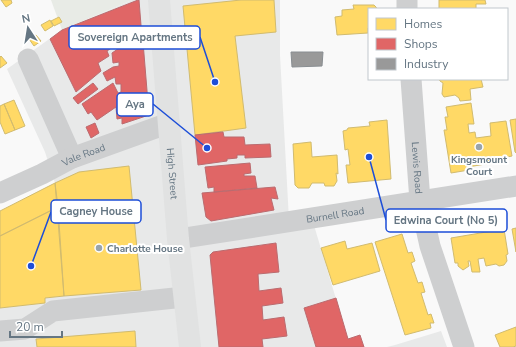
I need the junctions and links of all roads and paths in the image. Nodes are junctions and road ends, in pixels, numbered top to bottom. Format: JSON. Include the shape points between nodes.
{"nodes":[{"id":1,"x":159,"y":0,"type":"edge"},
{"id":2,"x":28,"y":58,"type":"dead end"},
{"id":3,"x":411,"y":80,"type":"edge"},
{"id":4,"x":169,"y":123,"type":"junction"},
{"id":5,"x":72,"y":158,"type":"junction"},
{"id":6,"x":516,"y":186,"type":"edge"},
{"id":7,"x":0,"y":193,"type":"edge"},
{"id":8,"x":420,"y":201,"type":"junction"},
{"id":9,"x":178,"y":239,"type":"junction"},
{"id":10,"x":184,"y":297,"type":"junction"},
{"id":11,"x":0,"y":331,"type":"edge"},
{"id":12,"x":190,"y":347,"type":"edge"},
{"id":13,"x":464,"y":347,"type":"edge"}],
"edges":[{"from":1,"to":4,"type":"main road","name":"High Street"},
{"from":2,"to":5,"type":"street"},
{"from":3,"to":8,"type":"street","name":"Lewis Road"},
{"from":4,"to":5,"type":"street","name":"Vale Road"},
{"from":4,"to":9,"type":"main road","name":"High Street"},
{"from":5,"to":7,"type":"street","name":"Vale Road"},
{"from":6,"to":8,"type":"street","name":"Burnell Road"},
{"from":8,"to":9,"type":"street","name":"Burnell Road"},
{"from":8,"to":13,"type":"street","name":"Lewis Road","via":[[430,246]]},
{"from":9,"to":10,"type":"main road","name":"High Street"},
{"from":10,"to":11,"type":"street","via":[[53,311],[25,329]]},
{"from":10,"to":12,"type":"main road","name":"High Street"}]}
